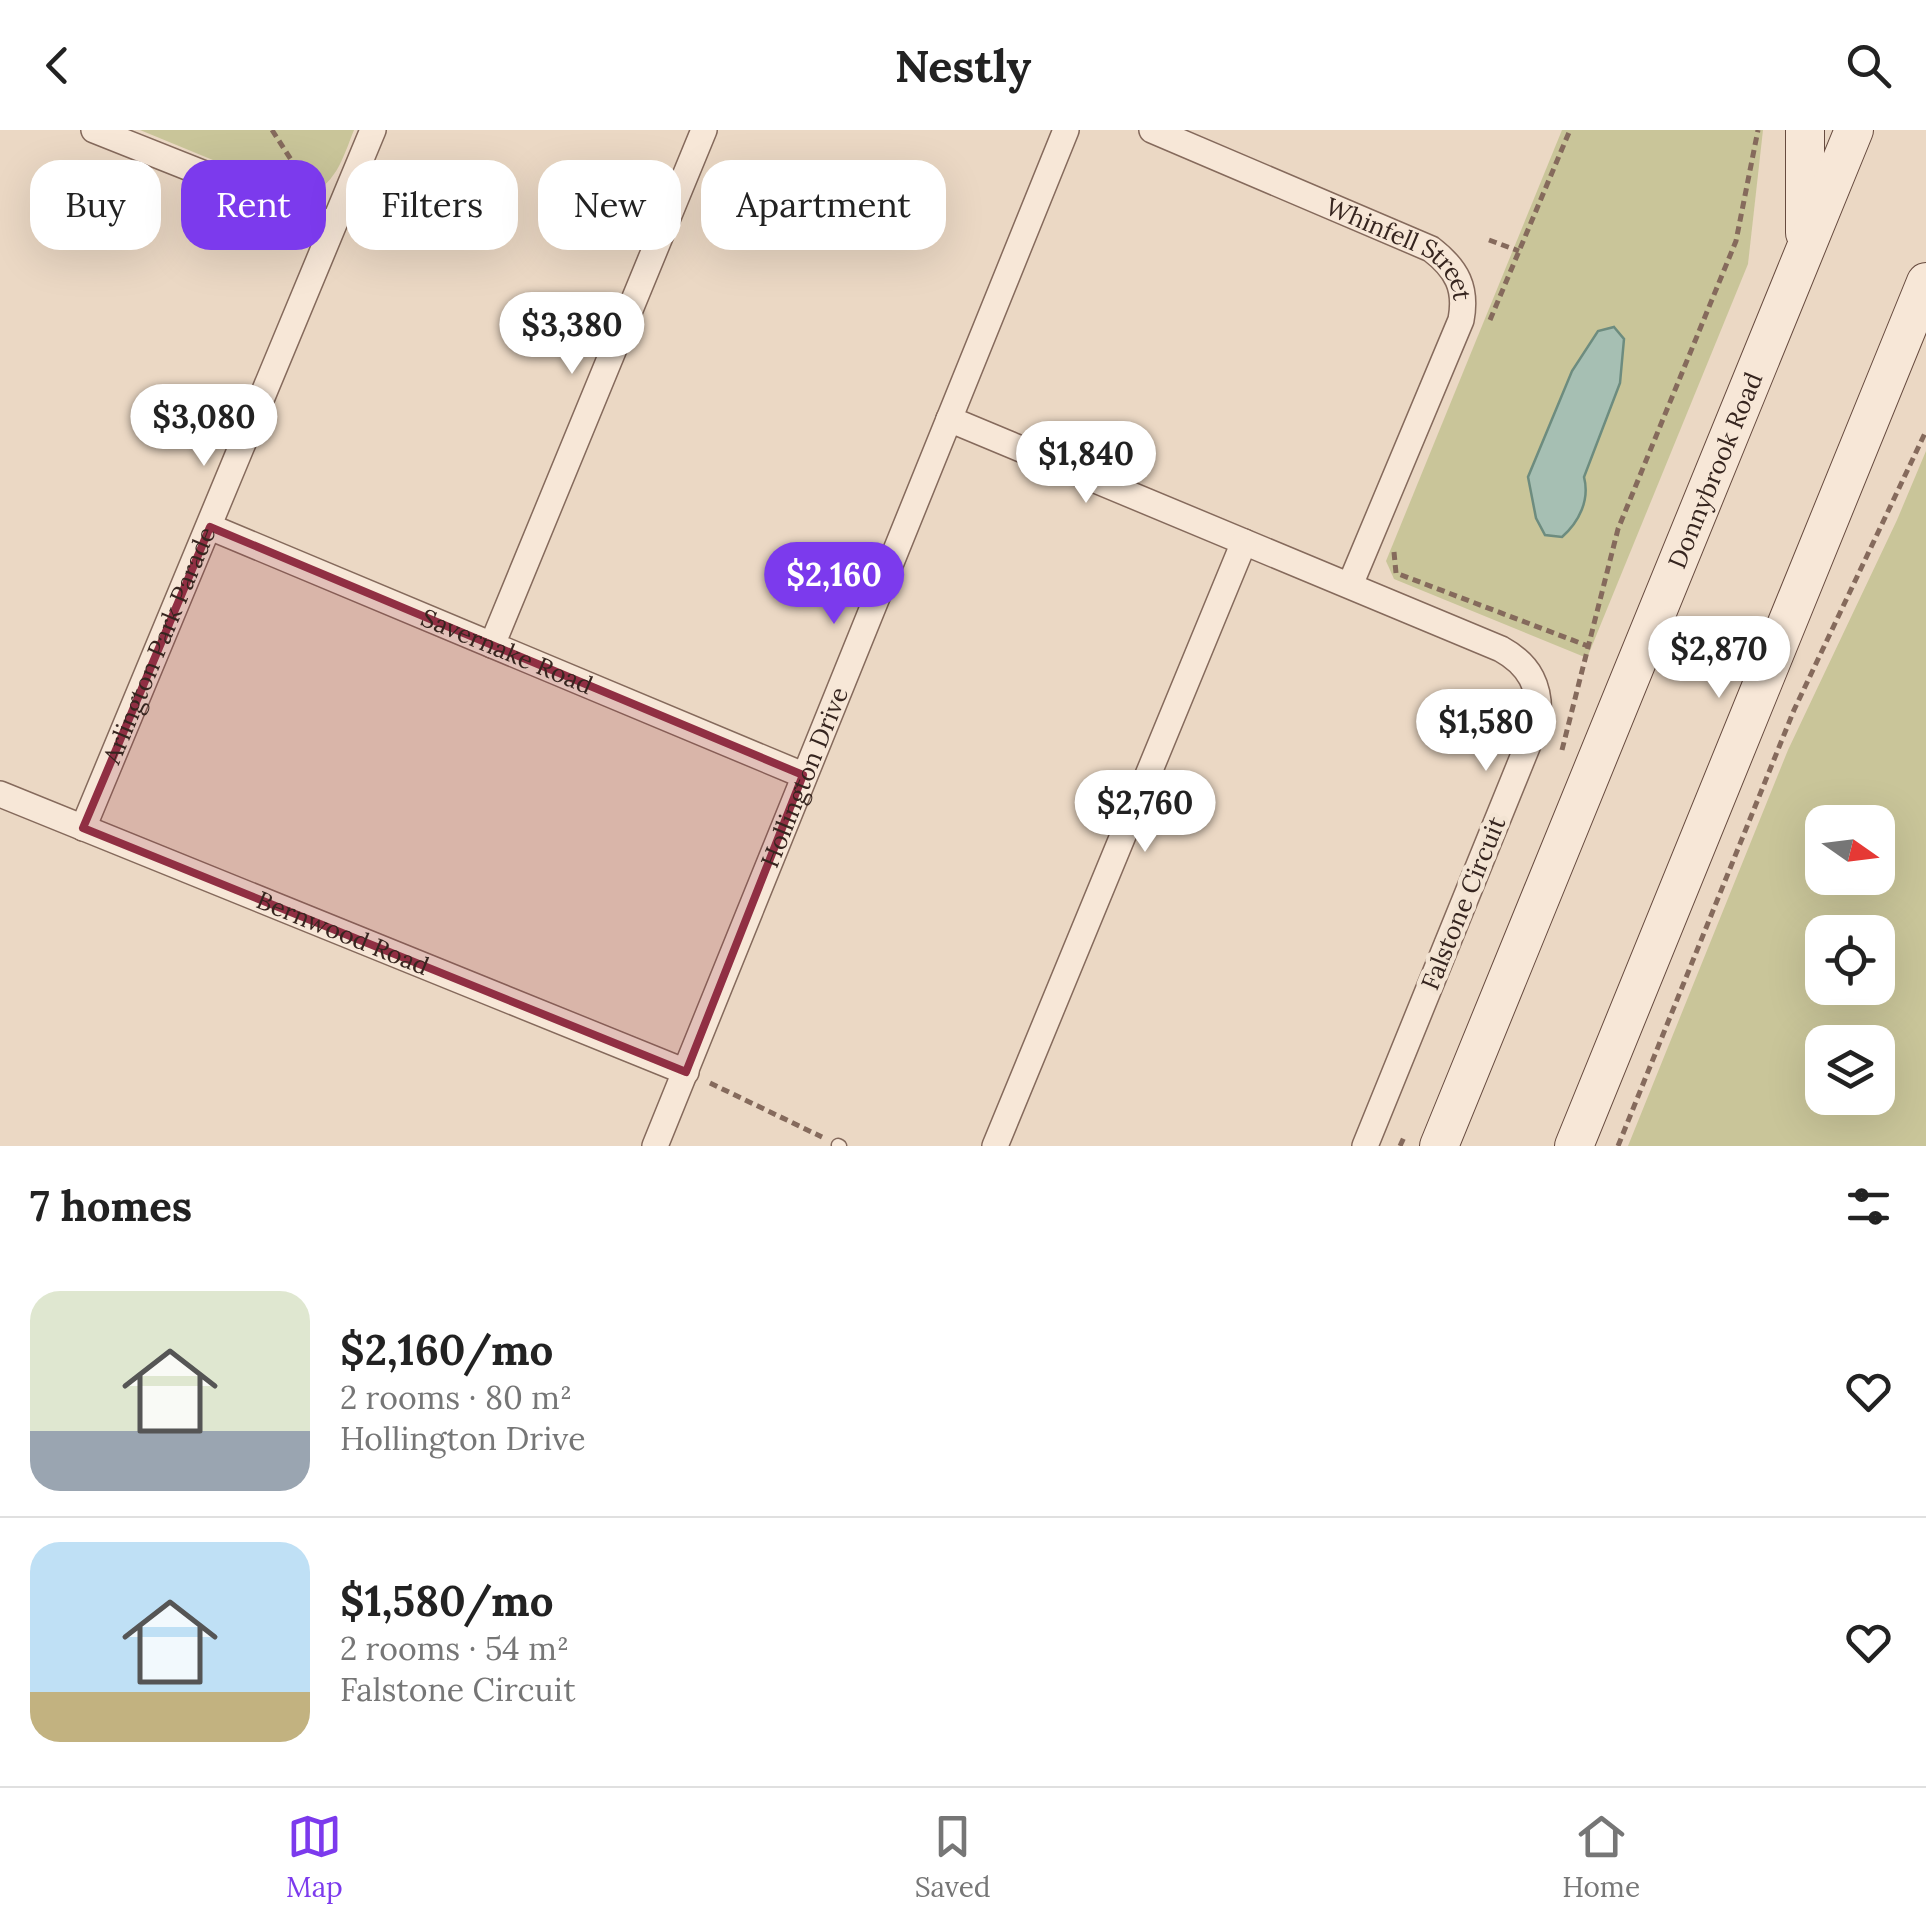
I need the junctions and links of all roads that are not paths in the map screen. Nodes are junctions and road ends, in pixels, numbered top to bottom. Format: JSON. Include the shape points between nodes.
{"nodes":[{"id":1,"x":94,"y":130,"type":"edge"},
{"id":2,"x":373,"y":130,"type":"edge"},
{"id":3,"x":704,"y":130,"type":"edge"},
{"id":4,"x":1066,"y":130,"type":"edge"},
{"id":5,"x":1152,"y":130,"type":"edge"},
{"id":6,"x":1805,"y":130,"type":"edge"},
{"id":7,"x":1854,"y":130,"type":"edge"},
{"id":8,"x":333,"y":225,"type":"junction"},
{"id":9,"x":1806,"y":250,"type":"junction"},
{"id":10,"x":1926,"y":282,"type":"edge"},
{"id":11,"x":949,"y":418,"type":"junction"},
{"id":12,"x":210,"y":527,"type":"junction"},
{"id":13,"x":1244,"y":542,"type":"junction"},
{"id":14,"x":1350,"y":584,"type":"junction"},
{"id":15,"x":492,"y":646,"type":"junction"},
{"id":16,"x":803,"y":775,"type":"junction"},
{"id":17,"x":0,"y":794,"type":"edge"},
{"id":18,"x":83,"y":828,"type":"junction"},
{"id":19,"x":686,"y":1072,"type":"junction"},
{"id":20,"x":1424,"y":1137,"type":"edge"},
{"id":21,"x":656,"y":1146,"type":"edge"},
{"id":22,"x":995,"y":1146,"type":"edge"},
{"id":23,"x":1365,"y":1146,"type":"edge"},
{"id":24,"x":1574,"y":1146,"type":"edge"}],
"edges":[{"from":1,"to":8,"type":"street"},
{"from":2,"to":8,"type":"street","name":"Arlington Park Parade"},
{"from":3,"to":15,"type":"street"},
{"from":4,"to":11,"type":"street","name":"Hollington Drive"},
{"from":5,"to":14,"type":"street","name":"Whinfell Street","via":[[1431,249],[1458,276],[1461,320]]},
{"from":6,"to":9,"type":"main road"},
{"from":7,"to":9,"type":"main road","name":"Donnybrook Road"},
{"from":8,"to":12,"type":"street","name":"Arlington Park Parade"},
{"from":9,"to":20,"type":"main road","name":"Donnybrook Road"},
{"from":10,"to":24,"type":"main road"},
{"from":11,"to":13,"type":"street","name":"Falstone Circuit"},
{"from":11,"to":16,"type":"street","name":"Hollington Drive"},
{"from":12,"to":15,"type":"street","name":"Savernake Road"},
{"from":12,"to":18,"type":"street","name":"Arlington Park Parade"},
{"from":13,"to":14,"type":"street","name":"Falstone Circuit"},
{"from":13,"to":22,"type":"street"},
{"from":14,"to":23,"type":"street","name":"Falstone Circuit","via":[[1516,658],[1536,684],[1539,708]]},
{"from":15,"to":16,"type":"street","name":"Savernake Road"},
{"from":16,"to":19,"type":"street","name":"Hollington Drive"},
{"from":17,"to":18,"type":"street","name":"Bernwood Road"},
{"from":18,"to":19,"type":"street","name":"Bernwood Road"},
{"from":19,"to":21,"type":"street","name":"Hollington Drive"}]}
